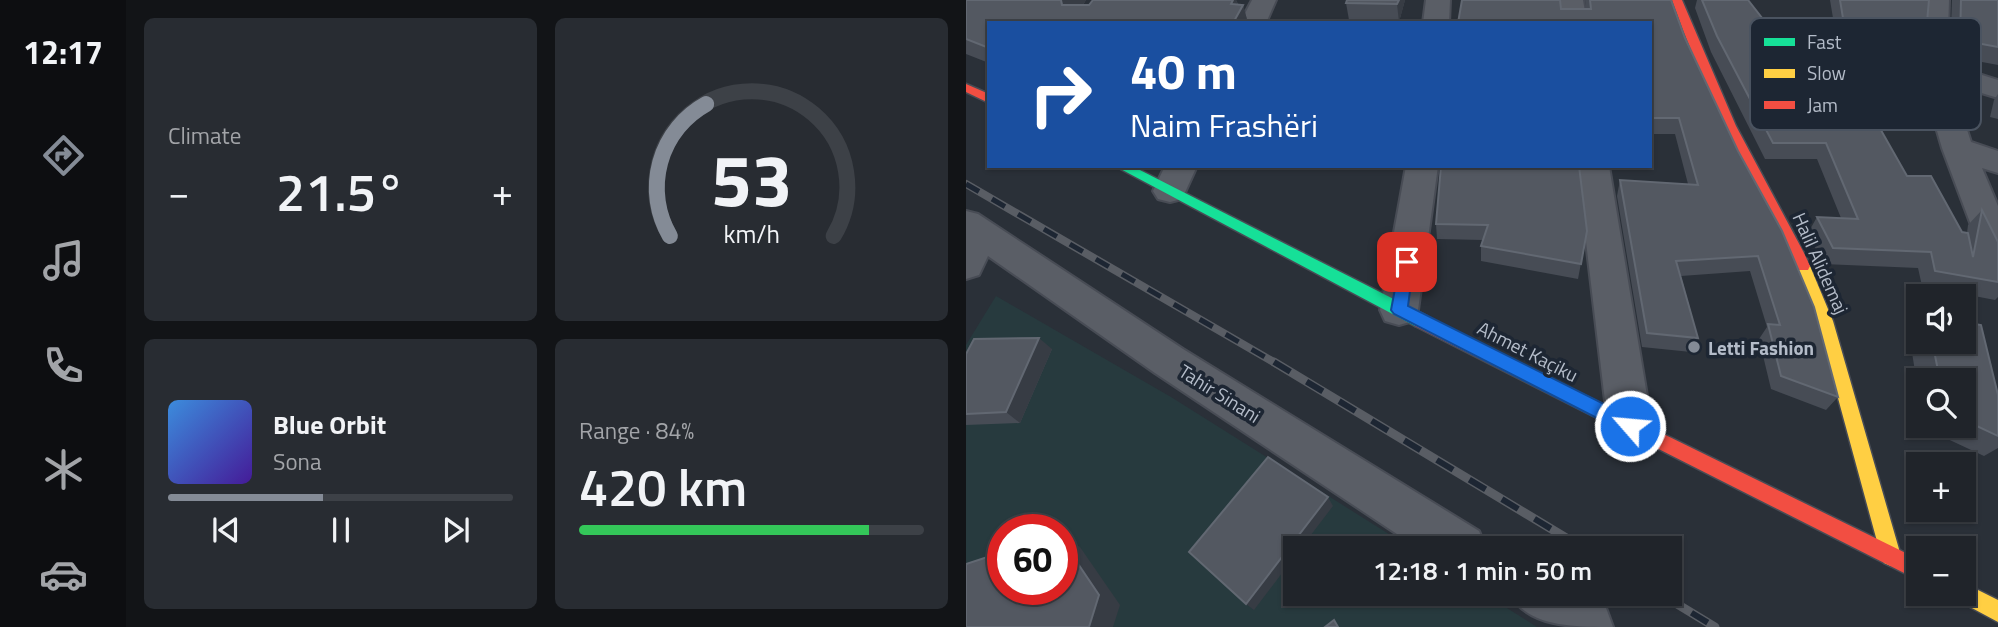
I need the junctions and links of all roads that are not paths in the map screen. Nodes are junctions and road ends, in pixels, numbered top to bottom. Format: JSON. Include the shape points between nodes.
{"nodes":[{"id":1,"x":1264,"y":0,"type":"edge"},
{"id":2,"x":1438,"y":0,"type":"edge"},
{"id":3,"x":1571,"y":0,"type":"edge"},
{"id":4,"x":1677,"y":0,"type":"edge"},
{"id":5,"x":1937,"y":0,"type":"edge"},
{"id":6,"x":1936,"y":18,"type":"edge"},
{"id":7,"x":1254,"y":21,"type":"edge"},
{"id":8,"x":1436,"y":21,"type":"edge"},
{"id":9,"x":1574,"y":21,"type":"edge"},
{"id":10,"x":1981,"y":84,"type":"edge"},
{"id":11,"x":966,"y":87,"type":"edge"},
{"id":12,"x":1998,"y":89,"type":"edge"},
{"id":13,"x":987,"y":98,"type":"edge"},
{"id":14,"x":1952,"y":130,"type":"edge"},
{"id":15,"x":1958,"y":148,"type":"junction"},
{"id":16,"x":1998,"y":162,"type":"edge"},
{"id":17,"x":1130,"y":168,"type":"edge"},
{"id":18,"x":1422,"y":168,"type":"edge"},
{"id":19,"x":1593,"y":168,"type":"edge"},
{"id":20,"x":1175,"y":178,"type":"edge"},
{"id":21,"x":971,"y":240,"type":"edge"},
{"id":22,"x":1998,"y":249,"type":"edge"},
{"id":23,"x":1399,"y":310,"type":"junction"},
{"id":24,"x":1630,"y":426,"type":"junction"},
{"id":25,"x":1443,"y":536,"type":"edge"},
{"id":26,"x":1891,"y":556,"type":"junction"},
{"id":27,"x":1906,"y":564,"type":"edge"},
{"id":28,"x":1976,"y":599,"type":"edge"},
{"id":29,"x":1554,"y":606,"type":"edge"},
{"id":30,"x":1998,"y":611,"type":"edge"},
{"id":31,"x":1587,"y":627,"type":"edge"}],
"edges":[{"from":1,"to":7,"type":"street"},
{"from":2,"to":8,"type":"street"},
{"from":3,"to":9,"type":"street"},
{"from":4,"to":26,"type":"main road","name":"Halil Alidemaj","via":[[1696,53],[1794,245],[1825,321]]},
{"from":5,"to":6,"type":"street"},
{"from":10,"to":12,"type":"street"},
{"from":11,"to":13,"type":"main road"},
{"from":14,"to":15,"type":"street"},
{"from":15,"to":16,"type":"street"},
{"from":15,"to":22,"type":"street"},
{"from":17,"to":20,"type":"main road","name":"Ahmet Kaçiku"},
{"from":18,"to":23,"type":"street"},
{"from":19,"to":24,"type":"street"},
{"from":20,"to":23,"type":"main road","name":"Ahmet Kaçiku"},
{"from":21,"to":25,"type":"street","name":"Tahir Sinani"},
{"from":23,"to":24,"type":"main road","name":"Ahmet Kaçiku"},
{"from":24,"to":26,"type":"main road","name":"Ahmet Kaçiku"},
{"from":26,"to":27,"type":"main road","name":"Ahmet Kaçiku"},
{"from":28,"to":30,"type":"main road"},
{"from":29,"to":31,"type":"street"}]}
